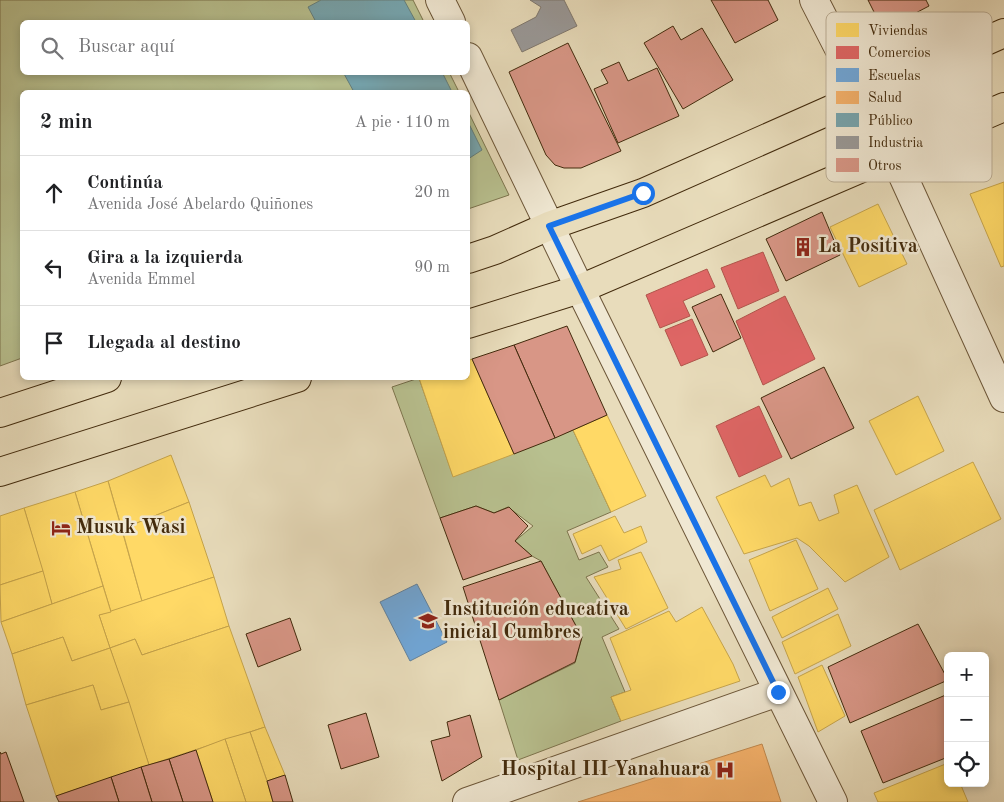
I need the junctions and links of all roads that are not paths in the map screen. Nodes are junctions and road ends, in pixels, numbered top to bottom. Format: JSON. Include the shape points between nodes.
{"nodes":[{"id":1,"x":440,"y":0,"type":"edge"},
{"id":2,"x":814,"y":0,"type":"edge"},
{"id":3,"x":450,"y":20,"type":"edge"},
{"id":4,"x":826,"y":24,"type":"edge"},
{"id":5,"x":1004,"y":32,"type":"edge"},
{"id":6,"x":992,"y":37,"type":"edge"},
{"id":7,"x":470,"y":60,"type":"edge"},
{"id":8,"x":1004,"y":107,"type":"edge"},
{"id":9,"x":826,"y":112,"type":"edge"},
{"id":10,"x":992,"y":112,"type":"edge"},
{"id":11,"x":828,"y":182,"type":"edge"},
{"id":12,"x":906,"y":182,"type":"edge"},
{"id":13,"x":549,"y":226,"type":"junction"},
{"id":14,"x":470,"y":258,"type":"edge"},
{"id":15,"x":580,"y":289,"type":"junction"},
{"id":16,"x":470,"y":323,"type":"edge"},
{"id":17,"x":101,"y":380,"type":"edge"},
{"id":18,"x":291,"y":380,"type":"edge"},
{"id":19,"x":1004,"y":398,"type":"edge"},
{"id":20,"x":0,"y":413,"type":"edge"},
{"id":21,"x":0,"y":472,"type":"edge"},
{"id":22,"x":778,"y":692,"type":"junction"},
{"id":23,"x":467,"y":802,"type":"edge"},
{"id":24,"x":833,"y":802,"type":"edge"}],
"edges":[{"from":1,"to":3,"type":"street"},
{"from":2,"to":4,"type":"street"},
{"from":5,"to":6,"type":"main road"},
{"from":7,"to":13,"type":"street"},
{"from":8,"to":10,"type":"main road"},
{"from":9,"to":13,"type":"main road","via":[[643,193]]},
{"from":11,"to":15,"type":"main road"},
{"from":12,"to":19,"type":"street"},
{"from":13,"to":14,"type":"main road"},
{"from":13,"to":15,"type":"street"},
{"from":15,"to":16,"type":"main road"},
{"from":15,"to":22,"type":"street"},
{"from":17,"to":20,"type":"main road"},
{"from":18,"to":21,"type":"main road"},
{"from":22,"to":23,"type":"street"},
{"from":22,"to":24,"type":"street"}]}
